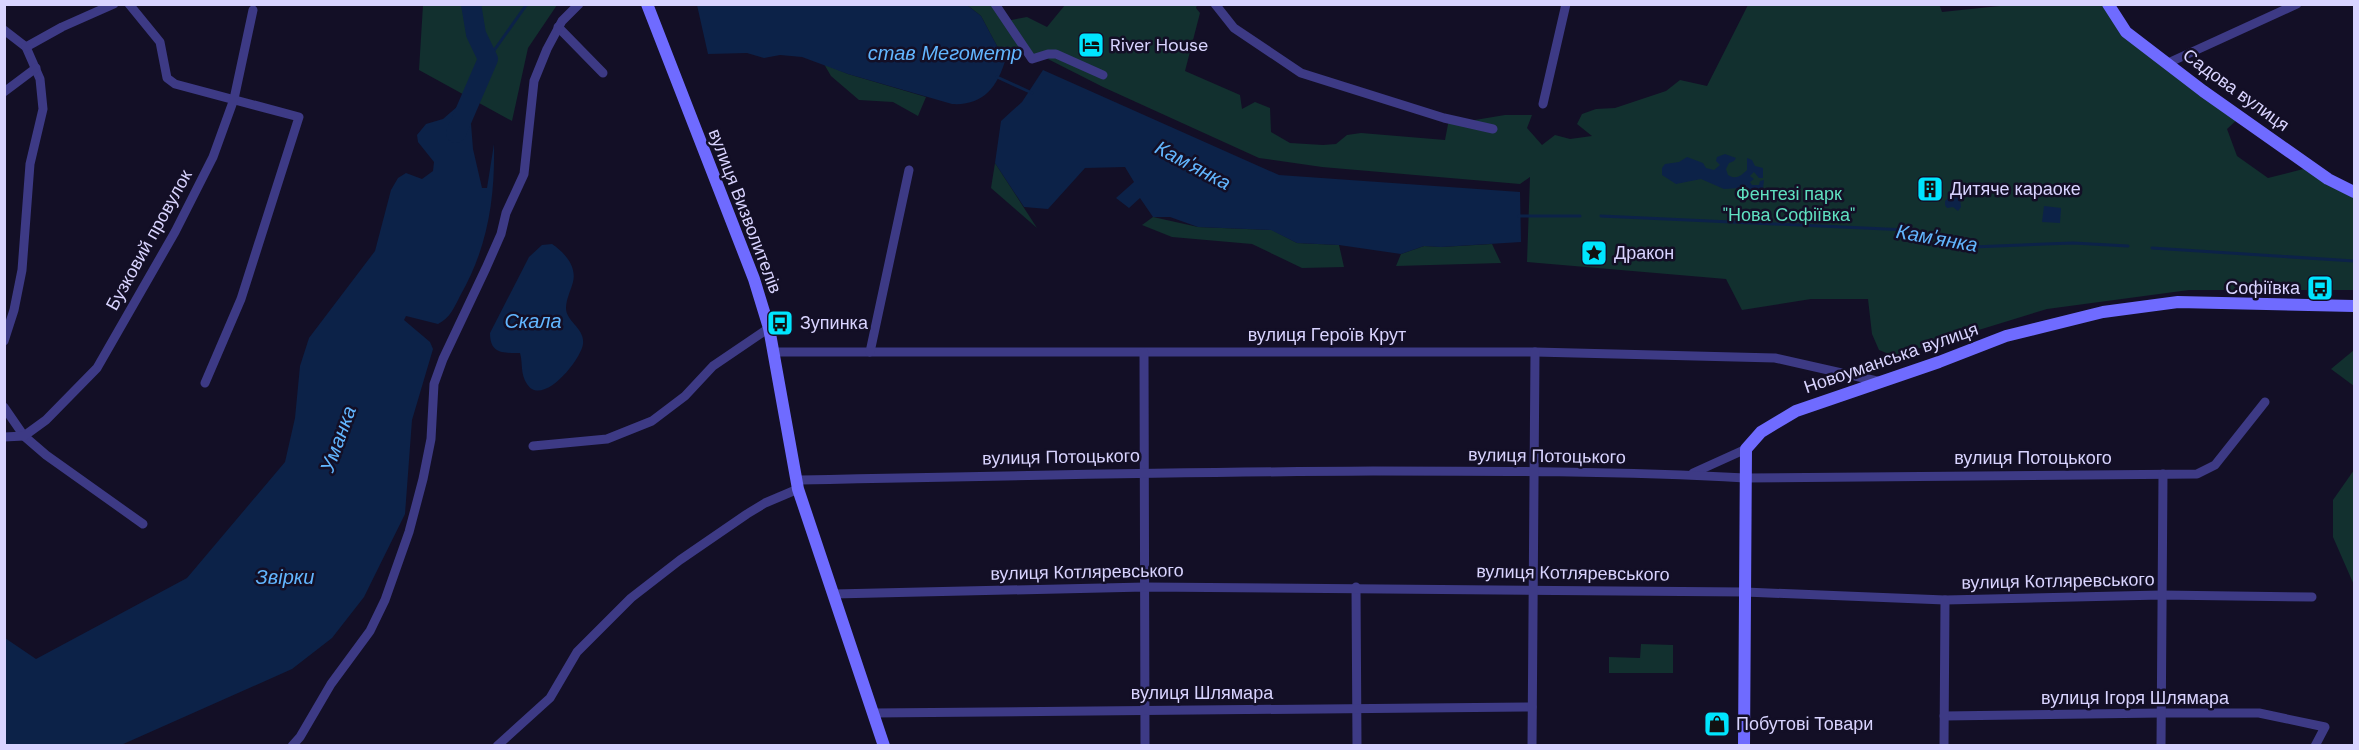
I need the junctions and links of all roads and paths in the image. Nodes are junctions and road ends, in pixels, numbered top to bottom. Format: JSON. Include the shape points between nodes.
{"nodes":[{"id":1,"x":114,"y":4,"type":"edge"},
{"id":2,"x":129,"y":4,"type":"edge"},
{"id":3,"x":579,"y":4,"type":"edge"},
{"id":4,"x":647,"y":4,"type":"edge"},
{"id":5,"x":995,"y":4,"type":"edge"},
{"id":6,"x":1215,"y":4,"type":"edge"},
{"id":7,"x":1566,"y":4,"type":"edge"},
{"id":8,"x":2108,"y":4,"type":"edge"},
{"id":9,"x":2271,"y":4,"type":"edge"},
{"id":10,"x":2297,"y":4,"type":"edge"},
{"id":11,"x":253,"y":10,"type":"dead end"},
{"id":12,"x":2272,"y":17,"type":"junction"},
{"id":13,"x":558,"y":27,"type":"junction"},
{"id":14,"x":4,"y":30,"type":"edge"},
{"id":15,"x":26,"y":47,"type":"junction"},
{"id":16,"x":2168,"y":63,"type":"junction"},
{"id":17,"x":36,"y":68,"type":"junction"},
{"id":18,"x":603,"y":73,"type":"dead end"},
{"id":19,"x":1103,"y":75,"type":"dead end"},
{"id":20,"x":4,"y":92,"type":"edge"},
{"id":21,"x":234,"y":99,"type":"junction"},
{"id":22,"x":1543,"y":104,"type":"dead end"},
{"id":23,"x":1493,"y":129,"type":"dead end"},
{"id":24,"x":909,"y":170,"type":"dead end"},
{"id":25,"x":2355,"y":192,"type":"edge"},
{"id":26,"x":2355,"y":306,"type":"edge"},
{"id":27,"x":769,"y":328,"type":"junction"},
{"id":28,"x":4,"y":341,"type":"edge"},
{"id":29,"x":774,"y":352,"type":"junction"},
{"id":30,"x":870,"y":352,"type":"junction"},
{"id":31,"x":1535,"y":352,"type":"junction"},
{"id":32,"x":1144,"y":353,"type":"junction"},
{"id":33,"x":1877,"y":381,"type":"junction"},
{"id":34,"x":205,"y":383,"type":"dead end"},
{"id":35,"x":2265,"y":402,"type":"dead end"},
{"id":36,"x":4,"y":407,"type":"edge"},
{"id":37,"x":4,"y":436,"type":"edge"},
{"id":38,"x":24,"y":436,"type":"junction"},
{"id":39,"x":533,"y":446,"type":"dead end"},
{"id":40,"x":1746,"y":449,"type":"junction"},
{"id":41,"x":1534,"y":471,"type":"junction"},
{"id":42,"x":1145,"y":472,"type":"junction"},
{"id":43,"x":1690,"y":474,"type":"junction"},
{"id":44,"x":2163,"y":474,"type":"junction"},
{"id":45,"x":1745,"y":478,"type":"junction"},
{"id":46,"x":797,"y":484,"type":"junction"},
{"id":47,"x":143,"y":524,"type":"dead end"},
{"id":48,"x":1144,"y":587,"type":"junction"},
{"id":49,"x":1356,"y":587,"type":"junction"},
{"id":50,"x":1533,"y":589,"type":"junction"},
{"id":51,"x":1745,"y":592,"type":"junction"},
{"id":52,"x":834,"y":594,"type":"junction"},
{"id":53,"x":2161,"y":595,"type":"junction"},
{"id":54,"x":2312,"y":597,"type":"dead end"},
{"id":55,"x":1945,"y":600,"type":"junction"},
{"id":56,"x":1532,"y":708,"type":"junction"},
{"id":57,"x":1357,"y":709,"type":"junction"},
{"id":58,"x":1145,"y":710,"type":"junction"},
{"id":59,"x":874,"y":713,"type":"junction"},
{"id":60,"x":2161,"y":713,"type":"junction"},
{"id":61,"x":1944,"y":717,"type":"junction"},
{"id":62,"x":292,"y":746,"type":"edge"},
{"id":63,"x":497,"y":746,"type":"edge"},
{"id":64,"x":884,"y":746,"type":"edge"},
{"id":65,"x":1145,"y":746,"type":"edge"},
{"id":66,"x":1357,"y":746,"type":"edge"},
{"id":67,"x":1532,"y":746,"type":"edge"},
{"id":68,"x":1744,"y":746,"type":"edge"},
{"id":69,"x":1944,"y":746,"type":"edge"},
{"id":70,"x":2161,"y":746,"type":"edge"},
{"id":71,"x":2315,"y":746,"type":"edge"}],
"edges":[{"from":1,"to":15,"type":"street"},
{"from":2,"to":21,"type":"street","via":[[160,42],[167,78],[175,84]]},
{"from":3,"to":13,"type":"street"},
{"from":4,"to":27,"type":"street","name":"вулиця Визволителів","via":[[747,261]]},
{"from":5,"to":19,"type":"street","via":[[1032,59],[1056,54]]},
{"from":6,"to":23,"type":"street","via":[[1234,28],[1301,73],[1444,118]]},
{"from":7,"to":22,"type":"street"},
{"from":8,"to":16,"type":"street","name":"Садова вулиця","via":[[2126,32]]},
{"from":9,"to":12,"type":"street"},
{"from":10,"to":12,"type":"street"},
{"from":11,"to":21,"type":"street","name":"Бузковий провулок"},
{"from":12,"to":16,"type":"street"},
{"from":13,"to":18,"type":"street"},
{"from":13,"to":62,"type":"street","via":[[534,81],[524,174],[434,384],[431,439],[423,479],[385,600],[370,631]]},
{"from":14,"to":15,"type":"street"},
{"from":15,"to":17,"type":"street"},
{"from":16,"to":25,"type":"street","name":"Садова вулиця","via":[[2320,172]]},
{"from":17,"to":20,"type":"street"},
{"from":17,"to":28,"type":"street","via":[[43,109],[30,164],[22,270]]},
{"from":21,"to":34,"type":"street","via":[[298,117],[241,299]]},
{"from":21,"to":38,"type":"street","name":"Бузковий провулок","via":[[213,157],[97,368],[46,420]]},
{"from":24,"to":30,"type":"street"},
{"from":26,"to":33,"type":"street","name":"Новоуманська вулиця","via":[[2178,302],[2103,312],[2006,336]]},
{"from":27,"to":29,"type":"street","name":"вулиця Визволителів"},
{"from":27,"to":39,"type":"street","via":[[733,350],[652,421],[608,439]]},
{"from":29,"to":30,"type":"street","name":"вулиця Героїв Крут"},
{"from":29,"to":46,"type":"street","name":"вулиця Визволителів"},
{"from":30,"to":32,"type":"street","name":"вулиця Героїв Крут"},
{"from":31,"to":32,"type":"street","name":"вулиця Героїв Крут"},
{"from":31,"to":33,"type":"street","name":"вулиця Героїв Крут","via":[[1776,358]]},
{"from":31,"to":41,"type":"street"},
{"from":32,"to":42,"type":"street"},
{"from":33,"to":40,"type":"street","name":"Новоуманська вулиця","via":[[1796,411],[1761,432]]},
{"from":35,"to":44,"type":"street","name":"вулиця Потоцького","via":[[2215,465],[2197,474]]},
{"from":36,"to":38,"type":"street"},
{"from":37,"to":38,"type":"street"},
{"from":38,"to":47,"type":"street"},
{"from":40,"to":43,"type":"street"},
{"from":40,"to":45,"type":"street"},
{"from":41,"to":42,"type":"street","name":"вулиця Потоцького"},
{"from":41,"to":43,"type":"street","name":"вулиця Потоцького"},
{"from":41,"to":50,"type":"street"},
{"from":42,"to":46,"type":"street","name":"вулиця Потоцького"},
{"from":42,"to":48,"type":"street"},
{"from":43,"to":45,"type":"street","name":"вулиця Потоцького"},
{"from":44,"to":45,"type":"street","name":"вулиця Потоцького"},
{"from":44,"to":53,"type":"street"},
{"from":45,"to":51,"type":"street"},
{"from":46,"to":52,"type":"street","name":"вулиця Визволителів"},
{"from":46,"to":63,"type":"street","via":[[680,560],[631,598],[577,652],[550,698]]},
{"from":48,"to":49,"type":"street","name":"вулиця Котляревського"},
{"from":48,"to":52,"type":"street","name":"вулиця Котляревського"},
{"from":48,"to":58,"type":"street"},
{"from":49,"to":50,"type":"street","name":"вулиця Котляревського"},
{"from":49,"to":57,"type":"street"},
{"from":50,"to":51,"type":"street","name":"вулиця Котляревського"},
{"from":50,"to":56,"type":"street"},
{"from":51,"to":55,"type":"street","name":"вулиця Котляревського"},
{"from":51,"to":68,"type":"street"},
{"from":52,"to":59,"type":"street","name":"вулиця Визволителів"},
{"from":53,"to":54,"type":"street","name":"вулиця Котляревського"},
{"from":53,"to":55,"type":"street","name":"вулиця Котляревського"},
{"from":53,"to":60,"type":"street"},
{"from":55,"to":61,"type":"street"},
{"from":56,"to":57,"type":"street","name":"вулиця Шлямара"},
{"from":56,"to":67,"type":"street"},
{"from":57,"to":58,"type":"street","name":"вулиця Шлямара"},
{"from":57,"to":66,"type":"street"},
{"from":58,"to":59,"type":"street","name":"вулиця Шлямара"},
{"from":58,"to":65,"type":"street"},
{"from":59,"to":64,"type":"street","name":"вулиця Визволителів"},
{"from":60,"to":61,"type":"street","name":"вулиця Ігоря Шлямара"},
{"from":60,"to":70,"type":"street"},
{"from":60,"to":71,"type":"street","name":"вулиця Ігоря Шлямара","via":[[2259,713],[2325,727]]},
{"from":61,"to":69,"type":"street"}]}
